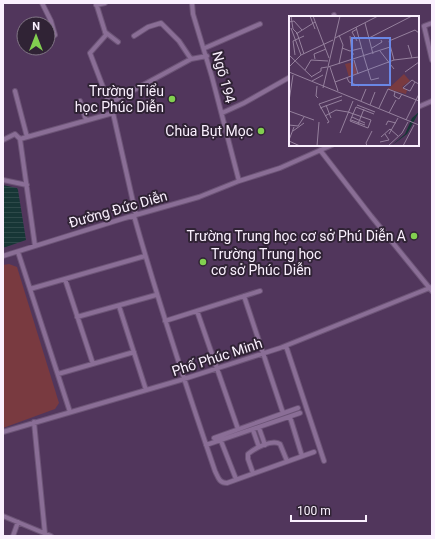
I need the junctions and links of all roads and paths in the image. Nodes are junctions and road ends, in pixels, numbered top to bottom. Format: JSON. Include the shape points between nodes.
{"nodes":[{"id":1,"x":42,"y":3,"type":"edge"},
{"id":2,"x":104,"y":3,"type":"edge"},
{"id":3,"x":192,"y":3,"type":"edge"},
{"id":4,"x":96,"y":4,"type":"edge"},
{"id":5,"x":48,"y":16,"type":"edge"},
{"id":6,"x":432,"y":23,"type":"edge"},
{"id":7,"x":260,"y":24,"type":"dead end"},
{"id":8,"x":105,"y":32,"type":"junction"},
{"id":9,"x":134,"y":36,"type":"dead end"},
{"id":10,"x":118,"y":42,"type":"dead end"},
{"id":11,"x":205,"y":48,"type":"junction"},
{"id":12,"x":207,"y":56,"type":"junction"},
{"id":13,"x":191,"y":59,"type":"junction"},
{"id":14,"x":432,"y":60,"type":"edge"},
{"id":15,"x":289,"y":78,"type":"edge"},
{"id":16,"x":15,"y":91,"type":"dead end"},
{"id":17,"x":80,"y":101,"type":"dead end"},
{"id":18,"x":110,"y":102,"type":"junction"},
{"id":19,"x":431,"y":103,"type":"edge"},
{"id":20,"x":419,"y":108,"type":"edge"},
{"id":21,"x":113,"y":113,"type":"junction"},
{"id":22,"x":222,"y":113,"type":"junction"},
{"id":23,"x":86,"y":120,"type":"junction"},
{"id":24,"x":27,"y":137,"type":"junction"},
{"id":25,"x":20,"y":139,"type":"junction"},
{"id":26,"x":3,"y":140,"type":"edge"},
{"id":27,"x":330,"y":146,"type":"edge"},
{"id":28,"x":320,"y":150,"type":"junction"},
{"id":29,"x":3,"y":180,"type":"edge"},
{"id":30,"x":239,"y":181,"type":"junction"},
{"id":31,"x":26,"y":185,"type":"junction"},
{"id":32,"x":135,"y":215,"type":"junction"},
{"id":33,"x":35,"y":246,"type":"junction"},
{"id":34,"x":18,"y":252,"type":"junction"},
{"id":35,"x":3,"y":256,"type":"edge"},
{"id":36,"x":145,"y":256,"type":"junction"},
{"id":37,"x":65,"y":279,"type":"junction"},
{"id":38,"x":30,"y":289,"type":"junction"},
{"id":39,"x":431,"y":289,"type":"edge"},
{"id":40,"x":260,"y":291,"type":"dead end"},
{"id":41,"x":156,"y":295,"type":"junction"},
{"id":42,"x":244,"y":296,"type":"junction"},
{"id":43,"x":119,"y":306,"type":"junction"},
{"id":44,"x":197,"y":311,"type":"junction"},
{"id":45,"x":77,"y":317,"type":"junction"},
{"id":46,"x":165,"y":321,"type":"junction"},
{"id":47,"x":286,"y":346,"type":"junction"},
{"id":48,"x":134,"y":352,"type":"junction"},
{"id":49,"x":264,"y":353,"type":"junction"},
{"id":50,"x":92,"y":364,"type":"junction"},
{"id":51,"x":216,"y":368,"type":"junction"},
{"id":52,"x":58,"y":374,"type":"junction"},
{"id":53,"x":184,"y":379,"type":"junction"},
{"id":54,"x":146,"y":390,"type":"junction"},
{"id":55,"x":298,"y":408,"type":"dead end"},
{"id":56,"x":70,"y":412,"type":"junction"},
{"id":57,"x":284,"y":413,"type":"junction"},
{"id":58,"x":300,"y":413,"type":"dead end"},
{"id":59,"x":290,"y":417,"type":"junction"},
{"id":60,"x":34,"y":422,"type":"junction"},
{"id":61,"x":259,"y":428,"type":"junction"},
{"id":62,"x":238,"y":429,"type":"junction"},
{"id":63,"x":253,"y":430,"type":"junction"},
{"id":64,"x":3,"y":432,"type":"edge"},
{"id":65,"x":214,"y":438,"type":"dead end"},
{"id":66,"x":221,"y":441,"type":"junction"},
{"id":67,"x":206,"y":445,"type":"junction"},
{"id":68,"x":265,"y":445,"type":"junction"},
{"id":69,"x":260,"y":447,"type":"junction"},
{"id":70,"x":314,"y":452,"type":"dead end"},
{"id":71,"x":302,"y":456,"type":"junction"},
{"id":72,"x":287,"y":461,"type":"junction"},
{"id":73,"x":324,"y":462,"type":"dead end"},
{"id":74,"x":253,"y":473,"type":"junction"},
{"id":75,"x":236,"y":480,"type":"junction"},
{"id":76,"x":3,"y":516,"type":"edge"},
{"id":77,"x":18,"y":522,"type":"junction"},
{"id":78,"x":45,"y":534,"type":"junction"},
{"id":79,"x":13,"y":536,"type":"edge"},
{"id":80,"x":51,"y":536,"type":"edge"}],
"edges":[{"from":1,"to":5,"type":"street"},
{"from":2,"to":4,"type":"street"},
{"from":3,"to":11,"type":"street","name":"Ngõ 194","via":[[193,14]]},
{"from":4,"to":8,"type":"street"},
{"from":6,"to":14,"type":"street","via":[[424,26]]},
{"from":7,"to":11,"type":"street"},
{"from":8,"to":10,"type":"street"},
{"from":8,"to":18,"type":"street","via":[[106,35],[90,53]]},
{"from":9,"to":13,"type":"street","via":[[148,27],[161,23],[179,41]]},
{"from":11,"to":12,"type":"street","name":"Ngõ 194"},
{"from":12,"to":13,"type":"street"},
{"from":12,"to":22,"type":"street","name":"Ngõ 194"},
{"from":13,"to":18,"type":"street"},
{"from":15,"to":22,"type":"street"},
{"from":16,"to":24,"type":"street"},
{"from":17,"to":23,"type":"street"},
{"from":18,"to":21,"type":"street"},
{"from":19,"to":20,"type":"street"},
{"from":21,"to":23,"type":"street"},
{"from":21,"to":32,"type":"street"},
{"from":22,"to":30,"type":"street","name":"Ngõ 194"},
{"from":23,"to":24,"type":"street"},
{"from":24,"to":25,"type":"street"},
{"from":25,"to":26,"type":"street","via":[[15,134]]},
{"from":25,"to":31,"type":"street"},
{"from":27,"to":28,"type":"street","name":"Đường Đức Diễn"},
{"from":28,"to":30,"type":"street","name":"Đường Đức Diễn","via":[[280,168]]},
{"from":28,"to":39,"type":"street"},
{"from":29,"to":31,"type":"street"},
{"from":30,"to":32,"type":"street","name":"Đường Đức Diễn","via":[[199,197]]},
{"from":31,"to":33,"type":"street"},
{"from":32,"to":33,"type":"street","name":"Đường Đức Diễn"},
{"from":32,"to":36,"type":"street"},
{"from":33,"to":34,"type":"street","name":"Đường Đức Diễn"},
{"from":34,"to":35,"type":"street","name":"Đường Đức Diễn"},
{"from":34,"to":38,"type":"street"},
{"from":36,"to":37,"type":"street"},
{"from":36,"to":41,"type":"street"},
{"from":37,"to":38,"type":"street"},
{"from":37,"to":45,"type":"street"},
{"from":38,"to":52,"type":"street"},
{"from":39,"to":47,"type":"street","name":"Phố Phúc Minh"},
{"from":40,"to":42,"type":"street"},
{"from":41,"to":43,"type":"street"},
{"from":41,"to":46,"type":"street"},
{"from":42,"to":44,"type":"street"},
{"from":42,"to":49,"type":"street"},
{"from":43,"to":45,"type":"street"},
{"from":43,"to":48,"type":"street"},
{"from":44,"to":46,"type":"street"},
{"from":44,"to":51,"type":"street"},
{"from":45,"to":50,"type":"street"},
{"from":46,"to":53,"type":"street"},
{"from":47,"to":49,"type":"street","name":"Phố Phúc Minh"},
{"from":47,"to":73,"type":"street"},
{"from":48,"to":50,"type":"street"},
{"from":48,"to":54,"type":"street"},
{"from":49,"to":51,"type":"street","name":"Phố Phúc Minh"},
{"from":49,"to":57,"type":"street"},
{"from":50,"to":52,"type":"street"},
{"from":51,"to":53,"type":"street","name":"Phố Phúc Minh"},
{"from":51,"to":62,"type":"street"},
{"from":52,"to":56,"type":"street"},
{"from":53,"to":54,"type":"street","name":"Phố Phúc Minh"},
{"from":53,"to":67,"type":"street"},
{"from":54,"to":56,"type":"street","name":"Phố Phúc Minh"},
{"from":55,"to":57,"type":"street"},
{"from":56,"to":60,"type":"street","name":"Phố Phúc Minh"},
{"from":57,"to":62,"type":"street"},
{"from":58,"to":59,"type":"street"},
{"from":59,"to":61,"type":"street"},
{"from":59,"to":71,"type":"street"},
{"from":60,"to":64,"type":"street","name":"Phố Phúc Minh"},
{"from":60,"to":78,"type":"street"},
{"from":61,"to":63,"type":"street"},
{"from":61,"to":68,"type":"street"},
{"from":62,"to":65,"type":"street"},
{"from":63,"to":66,"type":"street"},
{"from":63,"to":69,"type":"street"},
{"from":66,"to":67,"type":"street"},
{"from":66,"to":75,"type":"street"},
{"from":67,"to":75,"type":"street","via":[[222,483]]},
{"from":68,"to":69,"type":"street"},
{"from":68,"to":72,"type":"street","via":[[274,442],[280,444]]},
{"from":69,"to":74,"type":"street","via":[[248,454]]},
{"from":70,"to":71,"type":"street"},
{"from":71,"to":72,"type":"street"},
{"from":72,"to":74,"type":"street"},
{"from":74,"to":75,"type":"street"},
{"from":76,"to":77,"type":"street"},
{"from":77,"to":78,"type":"street"},
{"from":77,"to":79,"type":"street"},
{"from":78,"to":80,"type":"street"}]}
